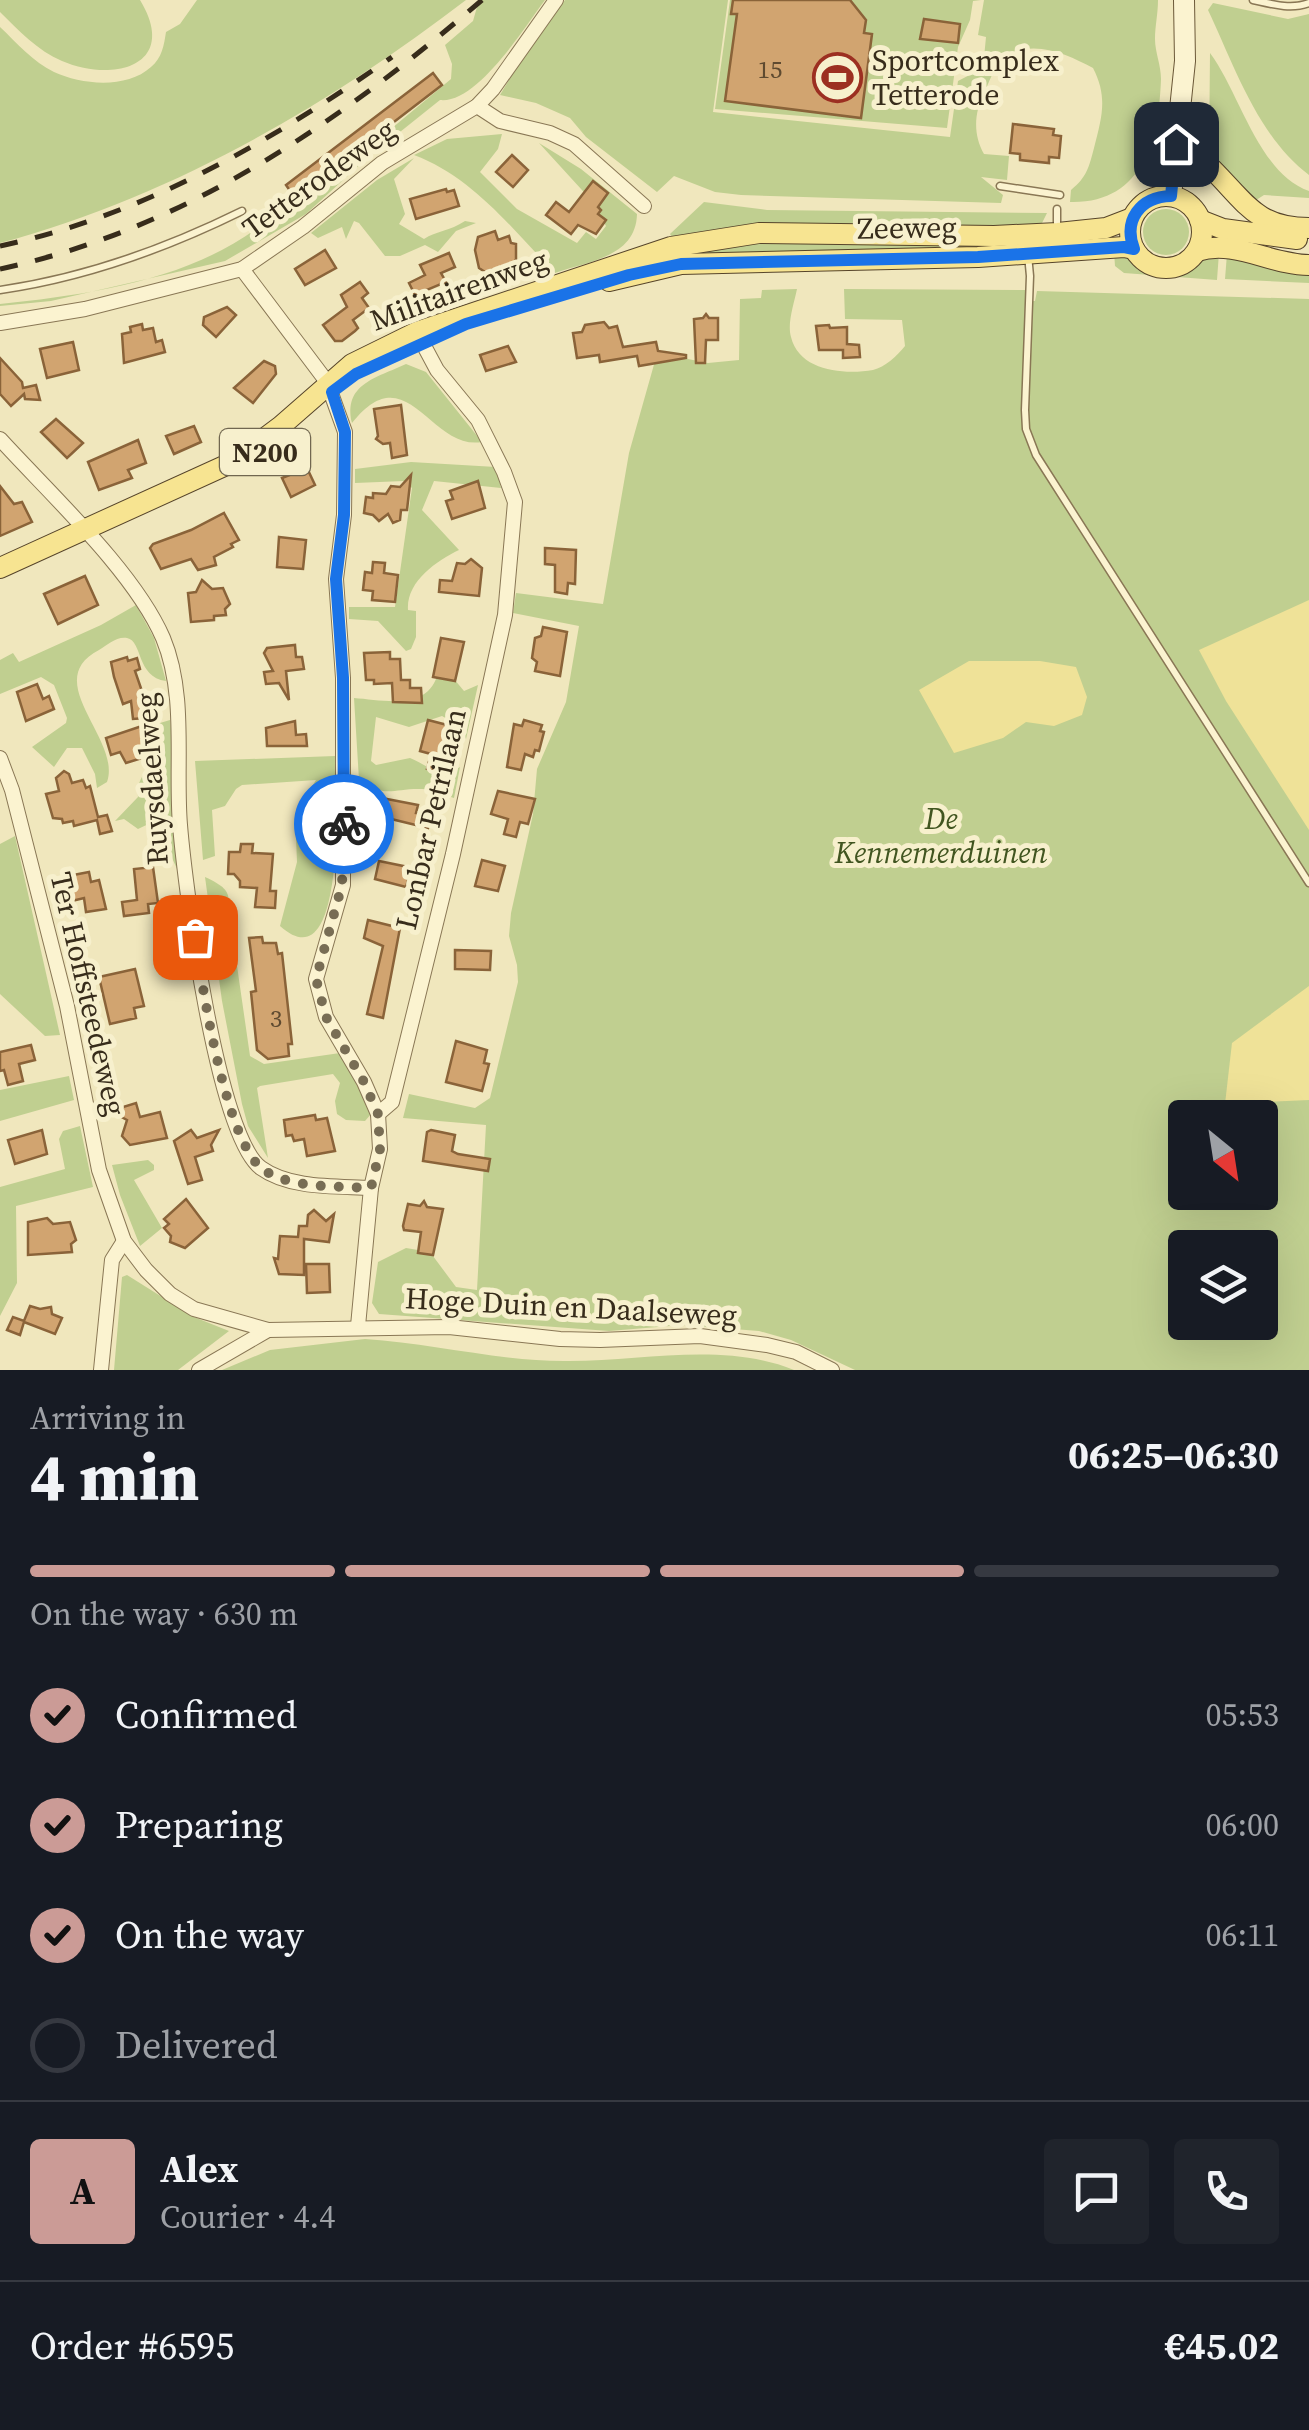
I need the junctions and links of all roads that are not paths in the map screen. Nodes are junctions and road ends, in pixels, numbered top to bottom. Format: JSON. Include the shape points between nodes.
{"nodes":[{"id":1,"x":556,"y":0,"type":"edge"},
{"id":2,"x":1184,"y":0,"type":"edge"},
{"id":3,"x":1252,"y":0,"type":"edge"},
{"id":4,"x":1309,"y":3,"type":"edge"},
{"id":5,"x":477,"y":106,"type":"junction"},
{"id":6,"x":1180,"y":114,"type":"junction"},
{"id":7,"x":1000,"y":186,"type":"dead end"},
{"id":8,"x":1060,"y":194,"type":"dead end"},
{"id":9,"x":1171,"y":196,"type":"junction"},
{"id":10,"x":644,"y":206,"type":"dead end"},
{"id":11,"x":1057,"y":208,"type":"dead end"},
{"id":12,"x":242,"y":211,"type":"dead end"},
{"id":13,"x":1132,"y":218,"type":"junction"},
{"id":14,"x":1200,"y":220,"type":"junction"},
{"id":15,"x":1309,"y":228,"type":"edge"},
{"id":16,"x":1058,"y":234,"type":"junction"},
{"id":17,"x":1309,"y":240,"type":"edge"},
{"id":18,"x":693,"y":241,"type":"joint"},
{"id":19,"x":1134,"y":249,"type":"junction"},
{"id":20,"x":1197,"y":251,"type":"junction"},
{"id":21,"x":1028,"y":254,"type":"junction"},
{"id":22,"x":681,"y":264,"type":"joint"},
{"id":23,"x":1309,"y":266,"type":"edge"},
{"id":24,"x":242,"y":269,"type":"junction"},
{"id":25,"x":0,"y":290,"type":"edge"},
{"id":26,"x":0,"y":323,"type":"edge"},
{"id":27,"x":422,"y":342,"type":"junction"},
{"id":28,"x":330,"y":387,"type":"junction"},
{"id":29,"x":0,"y":439,"type":"edge"},
{"id":30,"x":88,"y":535,"type":"junction"},
{"id":31,"x":0,"y":568,"type":"edge"},
{"id":32,"x":0,"y":582,"type":"edge"},
{"id":33,"x":0,"y":758,"type":"edge"},
{"id":34,"x":1309,"y":883,"type":"edge"},
{"id":35,"x":378,"y":1114,"type":"junction"},
{"id":36,"x":371,"y":1188,"type":"junction"},
{"id":37,"x":124,"y":1241,"type":"junction"},
{"id":38,"x":358,"y":1326,"type":"junction"},
{"id":39,"x":302,"y":1328,"type":"joint"},
{"id":40,"x":268,"y":1330,"type":"junction"},
{"id":41,"x":101,"y":1370,"type":"edge"},
{"id":42,"x":199,"y":1370,"type":"edge"},
{"id":43,"x":832,"y":1370,"type":"edge"}],
"edges":[{"from":1,"to":5,"type":"street","name":"Tetterodeweg"},
{"from":2,"to":6,"type":"main road"},
{"from":3,"to":4,"type":"lane"},
{"from":5,"to":10,"type":"street","via":[[500,122],[574,144]]},
{"from":5,"to":24,"type":"street","name":"Tetterodeweg","via":[[382,163]]},
{"from":6,"to":9,"type":"main road"},
{"from":6,"to":15,"type":"main road","via":[[1188,152],[1252,212],[1283,226]]},
{"from":7,"to":8,"type":"lane"},
{"from":9,"to":13,"type":"main road","number":"N200","via":[[1145,203]]},
{"from":9,"to":14,"type":"main road","via":[[1192,206]]},
{"from":11,"to":16,"type":"lane"},
{"from":12,"to":25,"type":"lane","via":[[144,253]]},
{"from":13,"to":16,"type":"main road","name":"Zeeweg","number":"N200"},
{"from":13,"to":19,"type":"main road"},
{"from":14,"to":17,"type":"main road"},
{"from":14,"to":20,"type":"main road"},
{"from":16,"to":18,"type":"main road","name":"Zeeweg","number":"N200","via":[[759,232]]},
{"from":18,"to":28,"type":"main road","name":"Militairenweg","number":"N200","via":[[447,320],[352,364]]},
{"from":19,"to":20,"type":"main road","number":"N200","via":[[1150,264],[1168,268]]},
{"from":19,"to":21,"type":"main road","name":"Zeeweg","number":"N200"},
{"from":20,"to":23,"type":"main road","number":"N200","via":[[1242,250]]},
{"from":21,"to":22,"type":"main road","name":"Zeeweg","number":"N200"},
{"from":21,"to":34,"type":"lane","via":[[1025,410],[1036,455]]},
{"from":22,"to":27,"type":"main road","name":"Militairenweg","number":"N200","via":[[484,318]]},
{"from":24,"to":26,"type":"street","name":"Tetterodeweg"},
{"from":24,"to":28,"type":"street"},
{"from":27,"to":28,"type":"main road","name":"Militairenweg","number":"N200"},
{"from":27,"to":35,"type":"street","name":"Lonbar Petrilaan","via":[[478,420],[515,502],[506,615],[457,836],[392,1102]]},
{"from":28,"to":30,"type":"main road","name":"Militairenweg","number":"N200","via":[[233,462]]},
{"from":28,"to":35,"type":"street","via":[[345,432],[336,579],[344,850],[342,885],[316,979],[326,1017]]},
{"from":29,"to":30,"type":"street","name":"Ruysdaelweg"},
{"from":30,"to":31,"type":"main road","name":"Militairenweg","number":"N200"},
{"from":30,"to":32,"type":"main road","name":"Militairenweg","number":"N200"},
{"from":30,"to":36,"type":"street","name":"Ruysdaelweg","via":[[138,595],[170,661],[180,825],[200,971],[244,1149],[281,1179]]},
{"from":33,"to":37,"type":"street","name":"Ter Hoffsteedeweg","via":[[67,1006],[99,1170]]},
{"from":35,"to":36,"type":"street","name":"Lonbar Petrilaan","via":[[380,1149]]},
{"from":36,"to":38,"type":"street","name":"Lonbar Petrilaan"},
{"from":37,"to":40,"type":"street","name":"Ter Hoffsteedeweg","via":[[170,1294],[194,1309]]},
{"from":37,"to":41,"type":"street","via":[[112,1260]]},
{"from":38,"to":39,"type":"street","name":"Hoge Duin en Daalseweg"},
{"from":38,"to":43,"type":"street","name":"Hoge Duin en Daalseweg","via":[[449,1326],[574,1340],[700,1336],[781,1348]]},
{"from":39,"to":40,"type":"street","name":"Ter Hoffsteedeweg"},
{"from":40,"to":42,"type":"street","name":"Ter Hoffsteedeweg"}]}
